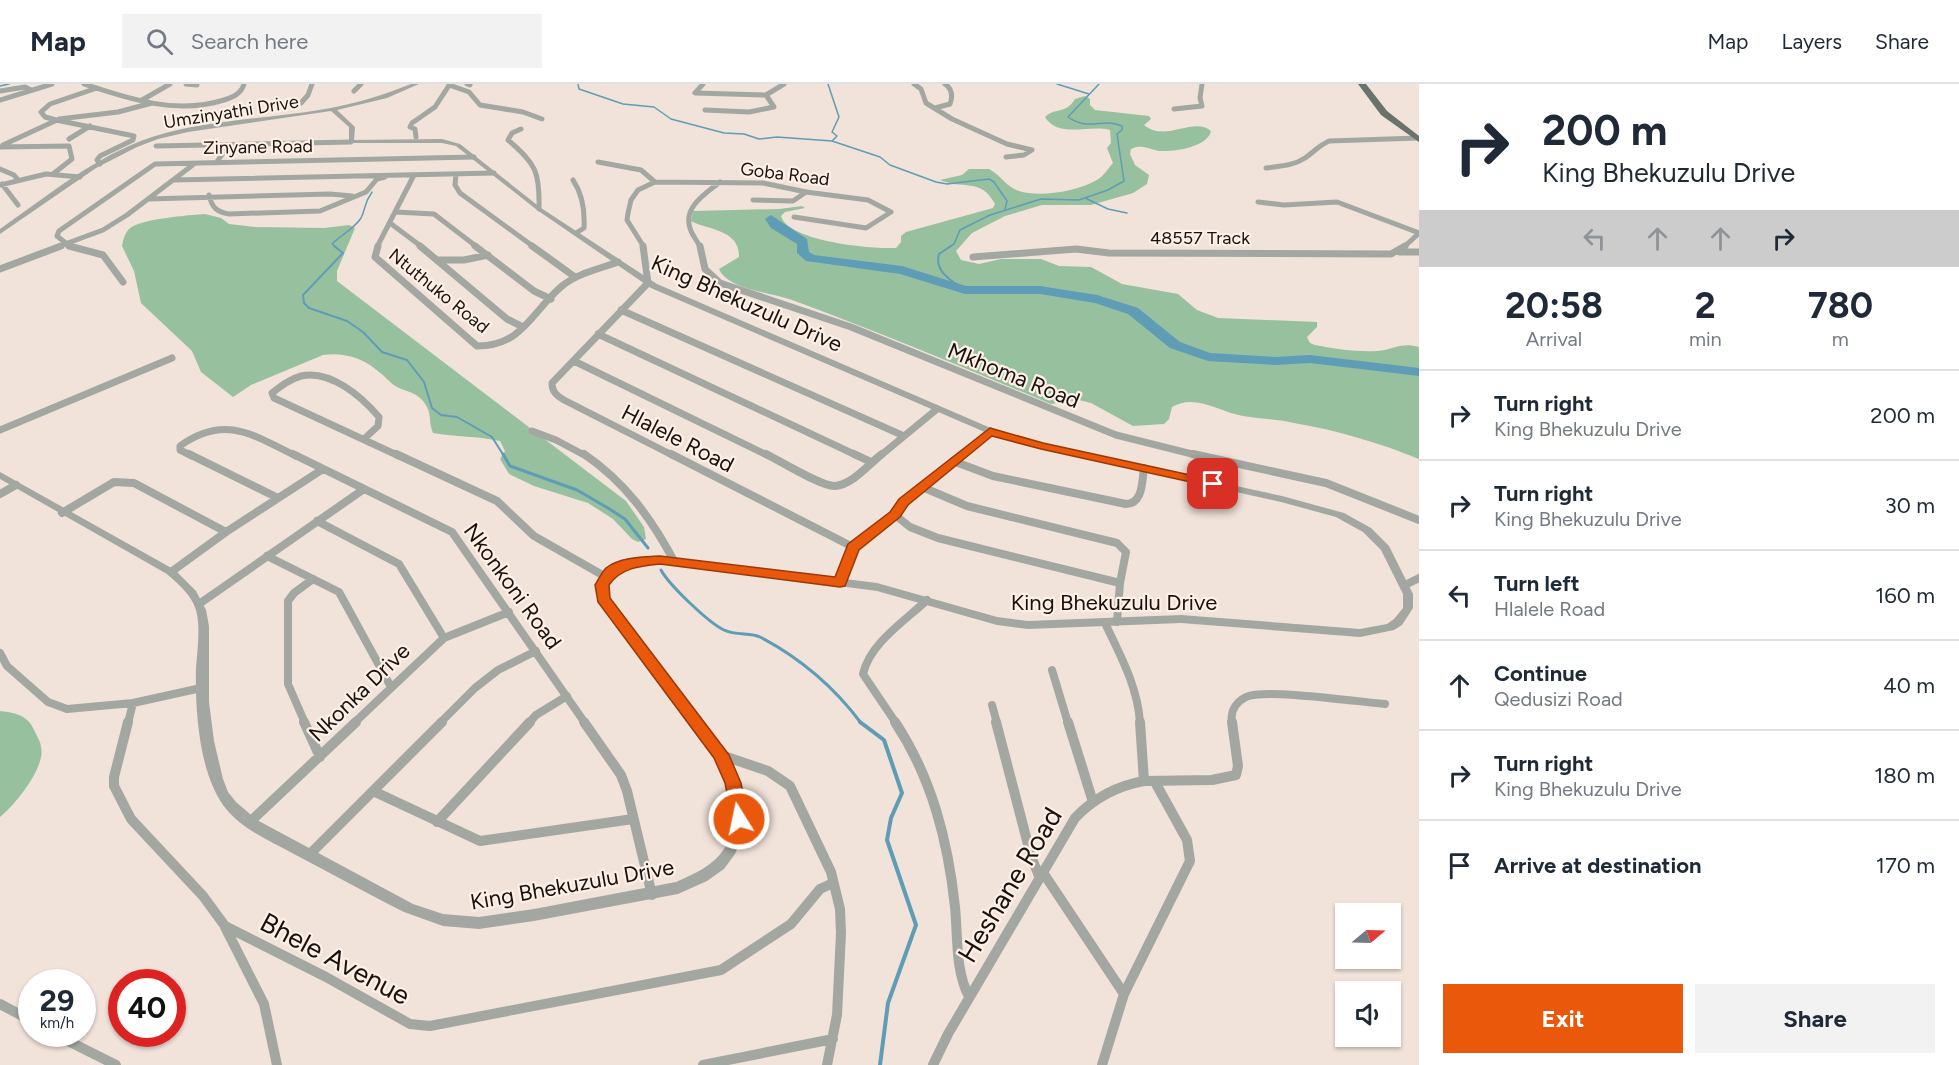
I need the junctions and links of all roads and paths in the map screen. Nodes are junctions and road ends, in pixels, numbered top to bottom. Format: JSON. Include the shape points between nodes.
{"nodes":[{"id":1,"x":52,"y":84,"type":"edge"},
{"id":2,"x":84,"y":84,"type":"edge"},
{"id":3,"x":170,"y":84,"type":"edge"},
{"id":4,"x":186,"y":84,"type":"edge"},
{"id":5,"x":244,"y":84,"type":"edge"},
{"id":6,"x":312,"y":84,"type":"edge"},
{"id":7,"x":360,"y":84,"type":"edge"},
{"id":8,"x":416,"y":84,"type":"edge"},
{"id":9,"x":449,"y":84,"type":"edge"},
{"id":10,"x":703,"y":84,"type":"edge"},
{"id":11,"x":784,"y":84,"type":"edge"},
{"id":12,"x":914,"y":84,"type":"edge"},
{"id":13,"x":945,"y":84,"type":"edge"},
{"id":14,"x":1202,"y":84,"type":"edge"},
{"id":15,"x":1362,"y":84,"type":"edge"},
{"id":16,"x":1369,"y":84,"type":"edge"},
{"id":17,"x":197,"y":85,"type":"edge"},
{"id":18,"x":97,"y":88,"type":"junction"},
{"id":19,"x":32,"y":90,"type":"junction"},
{"id":20,"x":0,"y":91,"type":"edge"},
{"id":21,"x":354,"y":91,"type":"dead end"},
{"id":22,"x":766,"y":96,"type":"junction"},
{"id":23,"x":0,"y":100,"type":"edge"},
{"id":24,"x":142,"y":100,"type":"junction"},
{"id":25,"x":153,"y":103,"type":"junction"},
{"id":26,"x":301,"y":103,"type":"dead end"},
{"id":27,"x":935,"y":108,"type":"junction"},
{"id":28,"x":1174,"y":109,"type":"dead end"},
{"id":29,"x":705,"y":110,"type":"dead end"},
{"id":30,"x":333,"y":111,"type":"junction"},
{"id":31,"x":542,"y":119,"type":"dead end"},
{"id":32,"x":57,"y":120,"type":"junction"},
{"id":33,"x":90,"y":126,"type":"junction"},
{"id":34,"x":521,"y":129,"type":"dead end"},
{"id":35,"x":416,"y":136,"type":"dead end"},
{"id":36,"x":1418,"y":137,"type":"edge"},
{"id":37,"x":69,"y":138,"type":"dead end"},
{"id":38,"x":351,"y":142,"type":"junction"},
{"id":39,"x":229,"y":145,"type":"junction"},
{"id":40,"x":0,"y":146,"type":"edge"},
{"id":41,"x":156,"y":146,"type":"dead end"},
{"id":42,"x":474,"y":157,"type":"junction"},
{"id":43,"x":1006,"y":157,"type":"dead end"},
{"id":44,"x":598,"y":162,"type":"dead end"},
{"id":45,"x":195,"y":163,"type":"junction"},
{"id":46,"x":216,"y":163,"type":"junction"},
{"id":47,"x":100,"y":164,"type":"junction"},
{"id":48,"x":1266,"y":168,"type":"dead end"},
{"id":49,"x":0,"y":169,"type":"edge"},
{"id":50,"x":494,"y":173,"type":"junction"},
{"id":51,"x":53,"y":174,"type":"junction"},
{"id":52,"x":456,"y":174,"type":"junction"},
{"id":53,"x":390,"y":175,"type":"junction"},
{"id":54,"x":414,"y":175,"type":"junction"},
{"id":55,"x":80,"y":177,"type":"junction"},
{"id":56,"x":18,"y":180,"type":"junction"},
{"id":57,"x":173,"y":180,"type":"junction"},
{"id":58,"x":573,"y":180,"type":"dead end"},
{"id":59,"x":655,"y":182,"type":"junction"},
{"id":60,"x":720,"y":182,"type":"junction"},
{"id":61,"x":1,"y":184,"type":"edge"},
{"id":62,"x":806,"y":192,"type":"junction"},
{"id":63,"x":209,"y":195,"type":"junction"},
{"id":64,"x":352,"y":196,"type":"junction"},
{"id":65,"x":148,"y":199,"type":"junction"},
{"id":66,"x":753,"y":200,"type":"dead end"},
{"id":67,"x":1258,"y":202,"type":"dead end"},
{"id":68,"x":18,"y":204,"type":"dead end"},
{"id":69,"x":539,"y":209,"type":"junction"},
{"id":70,"x":395,"y":212,"type":"junction"},
{"id":71,"x":794,"y":217,"type":"dead end"},
{"id":72,"x":390,"y":224,"type":"junction"},
{"id":73,"x":1,"y":231,"type":"edge"},
{"id":74,"x":576,"y":233,"type":"junction"},
{"id":75,"x":1419,"y":233,"type":"edge"},
{"id":76,"x":66,"y":244,"type":"junction"},
{"id":77,"x":1400,"y":252,"type":"junction"},
{"id":78,"x":1419,"y":252,"type":"edge"},
{"id":79,"x":488,"y":255,"type":"junction"},
{"id":80,"x":973,"y":257,"type":"dead end"},
{"id":81,"x":436,"y":259,"type":"junction"},
{"id":82,"x":618,"y":262,"type":"junction"},
{"id":83,"x":0,"y":268,"type":"edge"},
{"id":84,"x":575,"y":277,"type":"junction"},
{"id":85,"x":123,"y":282,"type":"dead end"},
{"id":86,"x":648,"y":283,"type":"junction"},
{"id":87,"x":551,"y":299,"type":"junction"},
{"id":88,"x":621,"y":309,"type":"junction"},
{"id":89,"x":523,"y":327,"type":"junction"},
{"id":90,"x":598,"y":334,"type":"junction"},
{"id":91,"x":172,"y":357,"type":"dead end"},
{"id":92,"x":574,"y":360,"type":"junction"},
{"id":93,"x":938,"y":409,"type":"junction"},
{"id":94,"x":0,"y":430,"type":"edge"},
{"id":95,"x":532,"y":431,"type":"dead end"},
{"id":96,"x":990,"y":431,"type":"junction"},
{"id":97,"x":904,"y":436,"type":"junction"},
{"id":98,"x":364,"y":439,"type":"junction"},
{"id":99,"x":952,"y":461,"type":"junction"},
{"id":100,"x":871,"y":462,"type":"junction"},
{"id":101,"x":1144,"y":468,"type":"junction"},
{"id":102,"x":323,"y":469,"type":"junction"},
{"id":103,"x":0,"y":475,"type":"edge"},
{"id":104,"x":16,"y":485,"type":"junction"},
{"id":105,"x":922,"y":488,"type":"junction"},
{"id":106,"x":364,"y":489,"type":"junction"},
{"id":107,"x":0,"y":494,"type":"edge"},
{"id":108,"x":278,"y":498,"type":"junction"},
{"id":109,"x":62,"y":513,"type":"junction"},
{"id":110,"x":895,"y":514,"type":"junction"},
{"id":111,"x":1419,"y":520,"type":"edge"},
{"id":112,"x":317,"y":521,"type":"junction"},
{"id":113,"x":226,"y":532,"type":"junction"},
{"id":114,"x":853,"y":548,"type":"junction"},
{"id":115,"x":267,"y":556,"type":"junction"},
{"id":116,"x":674,"y":561,"type":"junction"},
{"id":117,"x":171,"y":572,"type":"junction"},
{"id":118,"x":606,"y":577,"type":"junction"},
{"id":119,"x":1419,"y":578,"type":"edge"},
{"id":120,"x":313,"y":579,"type":"junction"},
{"id":121,"x":840,"y":583,"type":"junction"},
{"id":122,"x":1120,"y":583,"type":"junction"},
{"id":123,"x":1405,"y":585,"type":"junction"},
{"id":124,"x":927,"y":600,"type":"junction"},
{"id":125,"x":200,"y":603,"type":"junction"},
{"id":126,"x":509,"y":612,"type":"junction"},
{"id":127,"x":1117,"y":622,"type":"junction"},
{"id":128,"x":1105,"y":623,"type":"junction"},
{"id":129,"x":444,"y":638,"type":"junction"},
{"id":130,"x":536,"y":651,"type":"junction"},
{"id":131,"x":0,"y":653,"type":"edge"},
{"id":132,"x":1052,"y":670,"type":"dead end"},
{"id":133,"x":391,"y":687,"type":"junction"},
{"id":134,"x":201,"y":688,"type":"junction"},
{"id":135,"x":567,"y":696,"type":"junction"},
{"id":136,"x":133,"y":703,"type":"junction"},
{"id":137,"x":1385,"y":704,"type":"dead end"},
{"id":138,"x":992,"y":705,"type":"dead end"},
{"id":139,"x":721,"y":755,"type":"junction"},
{"id":140,"x":320,"y":757,"type":"junction"},
{"id":141,"x":1149,"y":782,"type":"junction"},
{"id":142,"x":374,"y":791,"type":"junction"},
{"id":143,"x":1093,"y":802,"type":"junction"},
{"id":144,"x":633,"y":819,"type":"junction"},
{"id":145,"x":250,"y":822,"type":"junction"},
{"id":146,"x":438,"y":822,"type":"junction"},
{"id":147,"x":309,"y":855,"type":"junction"},
{"id":148,"x":1040,"y":873,"type":"junction"},
{"id":149,"x":833,"y":883,"type":"junction"},
{"id":150,"x":652,"y":895,"type":"junction"},
{"id":151,"x":225,"y":926,"type":"junction"},
{"id":152,"x":1124,"y":994,"type":"junction"},
{"id":153,"x":969,"y":997,"type":"junction"},
{"id":154,"x":0,"y":1004,"type":"edge"},
{"id":155,"x":18,"y":1014,"type":"edge"},
{"id":156,"x":833,"y":1039,"type":"junction"},
{"id":157,"x":80,"y":1047,"type":"edge"},
{"id":158,"x":116,"y":1065,"type":"edge"},
{"id":159,"x":277,"y":1065,"type":"edge"},
{"id":160,"x":704,"y":1065,"type":"edge"},
{"id":161,"x":827,"y":1065,"type":"edge"},
{"id":162,"x":933,"y":1065,"type":"edge"},
{"id":163,"x":1102,"y":1065,"type":"edge"}],
"edges":[{"from":1,"to":19,"type":"street"},
{"from":2,"to":18,"type":"street"},
{"from":3,"to":24,"type":"street"},
{"from":4,"to":17,"type":"street"},
{"from":5,"to":25,"type":"street","via":[[237,95],[217,103],[182,107]]},
{"from":6,"to":26,"type":"street"},
{"from":7,"to":21,"type":"street"},
{"from":8,"to":30,"type":"street","name":"Umzinyathi Drive"},
{"from":9,"to":31,"type":"street","via":[[469,92],[480,105]]},
{"from":9,"to":35,"type":"street","via":[[437,104],[411,124]]},
{"from":10,"to":22,"type":"street","via":[[695,93]]},
{"from":11,"to":22,"type":"street"},
{"from":12,"to":27,"type":"street","via":[[921,89],[926,103]]},
{"from":13,"to":27,"type":"street","via":[[951,89],[952,100]]},
{"from":14,"to":28,"type":"street","via":[[1202,106]]},
{"from":15,"to":36,"type":"main road","via":[[1384,112]]},
{"from":16,"to":36,"type":"main road"},
{"from":18,"to":24,"type":"street"},
{"from":18,"to":32,"type":"street","via":[[42,109],[44,116]]},
{"from":19,"to":20,"type":"street","via":[[25,87]]},
{"from":19,"to":23,"type":"street"},
{"from":22,"to":29,"type":"street","via":[[774,107],[749,112]]},
{"from":24,"to":25,"type":"street"},
{"from":25,"to":32,"type":"street"},
{"from":27,"to":43,"type":"street","via":[[1007,144],[1032,150]]},
{"from":30,"to":38,"type":"street","via":[[352,127]]},
{"from":30,"to":47,"type":"street","name":"Umzinyathi Drive","via":[[176,133],[130,147]]},
{"from":32,"to":33,"type":"street"},
{"from":32,"to":40,"type":"street"},
{"from":33,"to":37,"type":"street"},
{"from":33,"to":47,"type":"street","via":[[134,137],[100,156]]},
{"from":34,"to":69,"type":"street","via":[[508,140],[536,167]]},
{"from":36,"to":48,"type":"street","via":[[1329,141],[1294,164]]},
{"from":38,"to":39,"type":"street"},
{"from":38,"to":42,"type":"street","name":"King Bhekuzulu Drive","via":[[447,141]]},
{"from":39,"to":41,"type":"street"},
{"from":39,"to":46,"type":"street"},
{"from":40,"to":51,"type":"street","via":[[70,146],[71,161]]},
{"from":42,"to":46,"type":"street","name":"Zinyane Road"},
{"from":42,"to":50,"type":"street","name":"King Bhekuzulu Drive"},
{"from":44,"to":59,"type":"street","via":[[641,170]]},
{"from":45,"to":46,"type":"street","name":"Zinyane Road"},
{"from":45,"to":57,"type":"street","name":"Zinyane Road"},
{"from":45,"to":76,"type":"street","via":[[149,165],[59,231],[57,236]]},
{"from":47,"to":55,"type":"street","name":"Umzinyathi Drive"},
{"from":49,"to":56,"type":"street"},
{"from":50,"to":52,"type":"street"},
{"from":50,"to":69,"type":"street","name":"King Bhekuzulu Drive"},
{"from":51,"to":55,"type":"street"},
{"from":51,"to":56,"type":"street"},
{"from":52,"to":54,"type":"street"},
{"from":52,"to":84,"type":"street","via":[[455,185],[460,193]]},
{"from":53,"to":54,"type":"street"},
{"from":53,"to":57,"type":"street"},
{"from":53,"to":64,"type":"street","via":[[377,179],[366,192]]},
{"from":54,"to":70,"type":"street","name":"Ntuthuko Road"},
{"from":55,"to":73,"type":"street","name":"Umzinyathi Drive"},
{"from":56,"to":61,"type":"street"},
{"from":57,"to":65,"type":"street","name":"Zinyane Road"},
{"from":58,"to":74,"type":"street","via":[[584,212],[584,228]]},
{"from":59,"to":60,"type":"street","name":"Goba Road"},
{"from":59,"to":86,"type":"street","via":[[636,190],[627,220],[645,249]]},
{"from":60,"to":62,"type":"street","name":"Goba Road","via":[[763,183]]},
{"from":60,"to":111,"type":"street","name":"Mkhoma Road","via":[[696,202],[688,215],[705,269],[723,285],[851,327],[1116,435],[1313,480]]},
{"from":61,"to":68,"type":"street"},
{"from":62,"to":66,"type":"street","via":[[793,201]]},
{"from":62,"to":71,"type":"street","name":"Goba Road","via":[[868,200],[891,212],[864,228]]},
{"from":63,"to":64,"type":"street","via":[[292,196],[328,192]]},
{"from":63,"to":64,"type":"street","via":[[217,211],[229,214],[320,211]]},
{"from":63,"to":65,"type":"street"},
{"from":65,"to":76,"type":"street","name":"Zinyane Road","via":[[109,227]]},
{"from":67,"to":75,"type":"street","via":[[1337,202]]},
{"from":69,"to":74,"type":"street","name":"King Bhekuzulu Drive"},
{"from":70,"to":72,"type":"street","name":"Ntuthuko Road"},
{"from":70,"to":79,"type":"street","via":[[434,214]]},
{"from":72,"to":81,"type":"street"},
{"from":72,"to":89,"type":"street","name":"Ntuthuko Road","via":[[375,257],[475,345],[506,343]]},
{"from":74,"to":82,"type":"street","name":"King Bhekuzulu Drive"},
{"from":75,"to":77,"type":"street"},
{"from":76,"to":83,"type":"street","name":"Zinyane Road"},
{"from":76,"to":85,"type":"street","via":[[102,254]]},
{"from":77,"to":78,"type":"street","name":"48557 Track"},
{"from":77,"to":80,"type":"street","name":"48557 Track","via":[[1167,254],[1076,249]]},
{"from":79,"to":81,"type":"street","via":[[452,262]]},
{"from":79,"to":87,"type":"street","via":[[534,291]]},
{"from":81,"to":89,"type":"street","via":[[507,319]]},
{"from":82,"to":84,"type":"street","name":"Ntuthuko Road"},
{"from":82,"to":86,"type":"street","name":"King Bhekuzulu Drive"},
{"from":84,"to":87,"type":"street","name":"Ntuthuko Road"},
{"from":86,"to":88,"type":"street","name":"Hlalele Road"},
{"from":86,"to":93,"type":"street","name":"King Bhekuzulu Drive"},
{"from":87,"to":89,"type":"street","name":"Ntuthuko Road"},
{"from":88,"to":90,"type":"street","name":"Hlalele Road"},
{"from":88,"to":97,"type":"street"},
{"from":90,"to":92,"type":"street","name":"Hlalele Road"},
{"from":90,"to":100,"type":"street"},
{"from":91,"to":94,"type":"street"},
{"from":92,"to":100,"type":"street","via":[[823,483],[841,486]]},
{"from":92,"to":114,"type":"street","name":"Hlalele Road","via":[[552,383],[553,393]]},
{"from":93,"to":96,"type":"street","name":"King Bhekuzulu Drive"},
{"from":93,"to":97,"type":"street"},
{"from":95,"to":116,"type":"street","via":[[575,447],[609,471],[661,537]]},
{"from":96,"to":99,"type":"street"},
{"from":96,"to":101,"type":"street","name":"King Bhekuzulu Drive"},
{"from":97,"to":100,"type":"street"},
{"from":98,"to":98,"type":"street","via":[[274,398],[273,392],[304,375],[315,375],[339,385],[379,417],[378,426]]},
{"from":98,"to":118,"type":"street","via":[[497,501],[534,536]]},
{"from":99,"to":101,"type":"street","via":[[993,476],[1126,504],[1138,499]]},
{"from":99,"to":105,"type":"street"},
{"from":101,"to":123,"type":"street","name":"King Bhekuzulu Drive","via":[[1282,499],[1350,519],[1380,542]]},
{"from":102,"to":106,"type":"street","name":"Nkonkoni Road"},
{"from":102,"to":108,"type":"street"},
{"from":102,"to":108,"type":"street","name":"Nkonkoni Road","via":[[240,430],[202,433],[182,444],[180,450]]},
{"from":103,"to":104,"type":"street"},
{"from":104,"to":107,"type":"street"},
{"from":104,"to":109,"type":"street"},
{"from":105,"to":110,"type":"street"},
{"from":105,"to":122,"type":"street","via":[[967,506],[1118,543],[1126,552]]},
{"from":106,"to":112,"type":"street"},
{"from":106,"to":126,"type":"street","name":"Nkonkoni Road","via":[[452,532]]},
{"from":108,"to":113,"type":"street"},
{"from":109,"to":113,"type":"street","via":[[122,480]]},
{"from":109,"to":117,"type":"street"},
{"from":110,"to":114,"type":"street"},
{"from":110,"to":122,"type":"street","via":[[910,527],[938,538]]},
{"from":112,"to":115,"type":"street"},
{"from":112,"to":129,"type":"street","via":[[399,564]]},
{"from":113,"to":117,"type":"street"},
{"from":114,"to":121,"type":"street"},
{"from":115,"to":120,"type":"street"},
{"from":115,"to":125,"type":"street"},
{"from":116,"to":118,"type":"street","name":"King Bhekuzulu Drive","via":[[637,561]]},
{"from":116,"to":121,"type":"street","name":"King Bhekuzulu Drive"},
{"from":117,"to":125,"type":"street"},
{"from":118,"to":139,"type":"street","name":"King Bhekuzulu Drive","via":[[601,591],[606,605]]},
{"from":119,"to":123,"type":"street"},
{"from":120,"to":133,"type":"street","via":[[343,596]]},
{"from":120,"to":140,"type":"street","via":[[288,601],[286,674],[290,693]]},
{"from":121,"to":124,"type":"street","name":"King Bhekuzulu Drive","via":[[877,586]]},
{"from":122,"to":127,"type":"street"},
{"from":123,"to":127,"type":"street","name":"King Bhekuzulu Drive","via":[[1409,600],[1404,615],[1390,627],[1370,633],[1181,619]]},
{"from":124,"to":128,"type":"street","name":"King Bhekuzulu Drive","via":[[1011,624]]},
{"from":124,"to":153,"type":"street","via":[[873,652],[863,674],[911,746],[940,816],[955,905],[962,981]]},
{"from":125,"to":134,"type":"street","name":"King Bhekuzulu Drive"},
{"from":126,"to":129,"type":"street","name":"Nkonka Drive"},
{"from":126,"to":130,"type":"street","name":"Nkonkoni Road"},
{"from":127,"to":128,"type":"street","name":"King Bhekuzulu Drive"},
{"from":128,"to":141,"type":"street","via":[[1139,706]]},
{"from":129,"to":133,"type":"street","name":"Nkonka Drive"},
{"from":130,"to":135,"type":"street","name":"Nkonkoni Road"},
{"from":130,"to":142,"type":"street","via":[[482,682]]},
{"from":131,"to":136,"type":"street","via":[[15,674],[56,707],[79,710]]},
{"from":132,"to":143,"type":"street"},
{"from":133,"to":140,"type":"street","name":"Nkonka Drive"},
{"from":134,"to":136,"type":"street"},
{"from":134,"to":145,"type":"street","name":"King Bhekuzulu Drive","via":[[218,784],[230,805]]},
{"from":135,"to":144,"type":"street","name":"Nkonkoni Road","via":[[621,775]]},
{"from":135,"to":146,"type":"street","via":[[536,716]]},
{"from":136,"to":151,"type":"street","name":"Bhele Avenue","via":[[114,786],[130,819],[203,896]]},
{"from":137,"to":141,"type":"street","name":"Heshane Road","via":[[1271,694],[1248,696],[1236,704],[1231,716],[1236,775],[1218,780]]},
{"from":138,"to":148,"type":"street","via":[[1031,856]]},
{"from":139,"to":149,"type":"street","via":[[768,771],[790,786]]},
{"from":139,"to":150,"type":"street","name":"King Bhekuzulu Drive","via":[[739,806],[734,841],[725,857],[703,877]]},
{"from":140,"to":145,"type":"street","name":"Nkonka Drive"},
{"from":141,"to":143,"type":"street","name":"Heshane Road","via":[[1117,788]]},
{"from":141,"to":152,"type":"street","via":[[1187,840],[1190,861]]},
{"from":142,"to":146,"type":"street"},
{"from":142,"to":147,"type":"street"},
{"from":143,"to":148,"type":"street","name":"Heshane Road","via":[[1075,818]]},
{"from":144,"to":146,"type":"street","via":[[488,841],[473,840]]},
{"from":144,"to":150,"type":"street","name":"Nkonkoni Road"},
{"from":145,"to":147,"type":"street","name":"King Bhekuzulu Drive"},
{"from":147,"to":150,"type":"street","name":"King Bhekuzulu Drive","via":[[426,916],[460,923],[496,922]]},
{"from":148,"to":152,"type":"street"},
{"from":148,"to":153,"type":"street","name":"Heshane Road"},
{"from":149,"to":151,"type":"street","name":"Bhele Avenue","via":[[820,889],[791,924],[721,970],[430,1026],[410,1024]]},
{"from":149,"to":156,"type":"street","via":[[841,920]]},
{"from":151,"to":159,"type":"street","via":[[264,1004]]},
{"from":152,"to":163,"type":"street"},
{"from":153,"to":162,"type":"street","name":"Heshane Road"},
{"from":154,"to":155,"type":"street"},
{"from":156,"to":160,"type":"street"},
{"from":156,"to":161,"type":"street"},
{"from":157,"to":158,"type":"street"}]}
